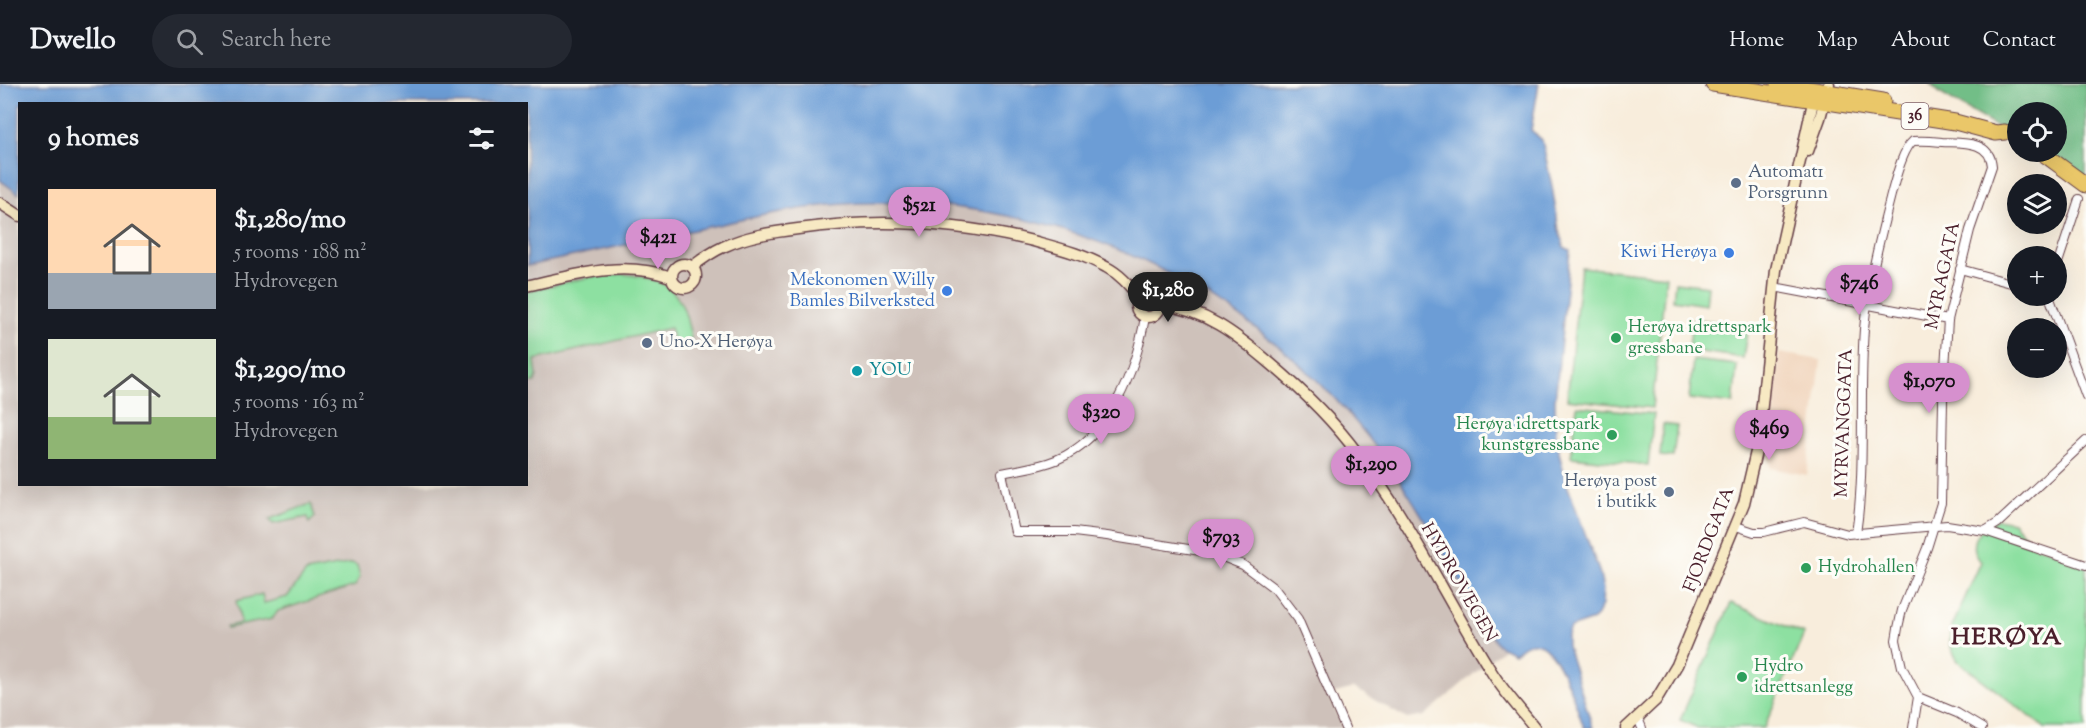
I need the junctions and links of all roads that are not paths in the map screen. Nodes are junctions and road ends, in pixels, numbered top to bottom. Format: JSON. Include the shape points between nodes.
{"nodes":[{"id":1,"x":1713,"y":84,"type":"edge"},
{"id":2,"x":1778,"y":84,"type":"edge"},
{"id":3,"x":1821,"y":92,"type":"edge"},
{"id":4,"x":2007,"y":132,"type":"edge"},
{"id":5,"x":1913,"y":141,"type":"joint"},
{"id":6,"x":2055,"y":162,"type":"edge"},
{"id":7,"x":2086,"y":185,"type":"edge"},
{"id":8,"x":2079,"y":199,"type":"dead end"},
{"id":9,"x":0,"y":203,"type":"edge"},
{"id":10,"x":18,"y":215,"type":"edge"},
{"id":11,"x":2064,"y":246,"type":"edge"},
{"id":12,"x":692,"y":267,"type":"junction"},
{"id":13,"x":1960,"y":269,"type":"junction"},
{"id":14,"x":671,"y":277,"type":"junction"},
{"id":15,"x":2007,"y":282,"type":"edge"},
{"id":16,"x":528,"y":286,"type":"edge"},
{"id":17,"x":1774,"y":287,"type":"junction"},
{"id":18,"x":1139,"y":297,"type":"junction"},
{"id":19,"x":1160,"y":304,"type":"junction"},
{"id":20,"x":1868,"y":304,"type":"junction"},
{"id":21,"x":2053,"y":306,"type":"edge"},
{"id":22,"x":1145,"y":317,"type":"junction"},
{"id":23,"x":1948,"y":320,"type":"junction"},
{"id":24,"x":2086,"y":396,"type":"edge"},
{"id":25,"x":2086,"y":441,"type":"edge"},
{"id":26,"x":1935,"y":525,"type":"junction"},
{"id":27,"x":1736,"y":526,"type":"junction"},
{"id":28,"x":1984,"y":531,"type":"junction"},
{"id":29,"x":1856,"y":534,"type":"junction"},
{"id":30,"x":2086,"y":565,"type":"edge"},
{"id":31,"x":1918,"y":697,"type":"junction"},
{"id":32,"x":1640,"y":723,"type":"edge"},
{"id":33,"x":1345,"y":728,"type":"edge"},
{"id":34,"x":1535,"y":728,"type":"edge"},
{"id":35,"x":1626,"y":728,"type":"edge"},
{"id":36,"x":1913,"y":728,"type":"edge"},
{"id":37,"x":1982,"y":728,"type":"edge"}],
"edges":[{"from":1,"to":3,"type":"highway","number":"36"},
{"from":2,"to":3,"type":"highway","number":"36"},
{"from":3,"to":4,"type":"highway","number":"36","via":[[1956,113]]},
{"from":3,"to":17,"type":"street","name":"FJORDGATA","via":[[1806,157],[1800,164],[1788,209]]},
{"from":5,"to":13,"type":"street","name":"MYRAGATA","via":[[1969,142],[1991,158],[1992,166]]},
{"from":5,"to":20,"type":"street","name":"MYRVANGGATA","via":[[1893,186]]},
{"from":6,"to":7,"type":"highway"},
{"from":8,"to":11,"type":"street"},
{"from":9,"to":10,"type":"street"},
{"from":12,"to":14,"type":"street","via":[[678,265]]},
{"from":12,"to":14,"type":"street","via":[[696,279],[691,286],[680,288]]},
{"from":12,"to":18,"type":"street","via":[[724,246],[759,235],[841,224],[935,224],[988,231],[1072,252],[1107,267]]},
{"from":13,"to":15,"type":"street"},
{"from":13,"to":23,"type":"street","name":"MYRAGATA"},
{"from":14,"to":16,"type":"street","via":[[620,268]]},
{"from":17,"to":20,"type":"street"},
{"from":17,"to":27,"type":"street","name":"FJORDGATA","via":[[1758,443]]},
{"from":18,"to":19,"type":"street","via":[[1150,293]]},
{"from":18,"to":22,"type":"street","via":[[1137,308]]},
{"from":19,"to":22,"type":"street","via":[[1154,316]]},
{"from":19,"to":34,"type":"street","name":"HYDROVEGEN","via":[[1198,312],[1234,334],[1286,376],[1334,425],[1383,489],[1491,672]]},
{"from":20,"to":23,"type":"street"},
{"from":20,"to":29,"type":"street","name":"MYRVANGGATA"},
{"from":21,"to":24,"type":"street"},
{"from":22,"to":33,"type":"street","via":[[1124,384],[1111,411],[1093,434],[1056,460],[1002,473],[1015,532],[1107,536],[1213,553],[1243,565],[1275,589],[1299,619]]},
{"from":23,"to":26,"type":"street","name":"MYRAGATA","via":[[1941,503]]},
{"from":25,"to":28,"type":"street"},
{"from":26,"to":28,"type":"street"},
{"from":26,"to":29,"type":"street"},
{"from":26,"to":31,"type":"street","name":"MYRAGATA","via":[[1902,610],[1896,640],[1902,666]]},
{"from":27,"to":29,"type":"street","via":[[1764,532],[1804,522]]},
{"from":27,"to":32,"type":"street","name":"FJORDGATA","via":[[1677,665]]},
{"from":28,"to":30,"type":"street"},
{"from":31,"to":36,"type":"street"},
{"from":31,"to":37,"type":"street","via":[[1957,712]]},
{"from":32,"to":35,"type":"street","name":"FJORDGATA"}]}
